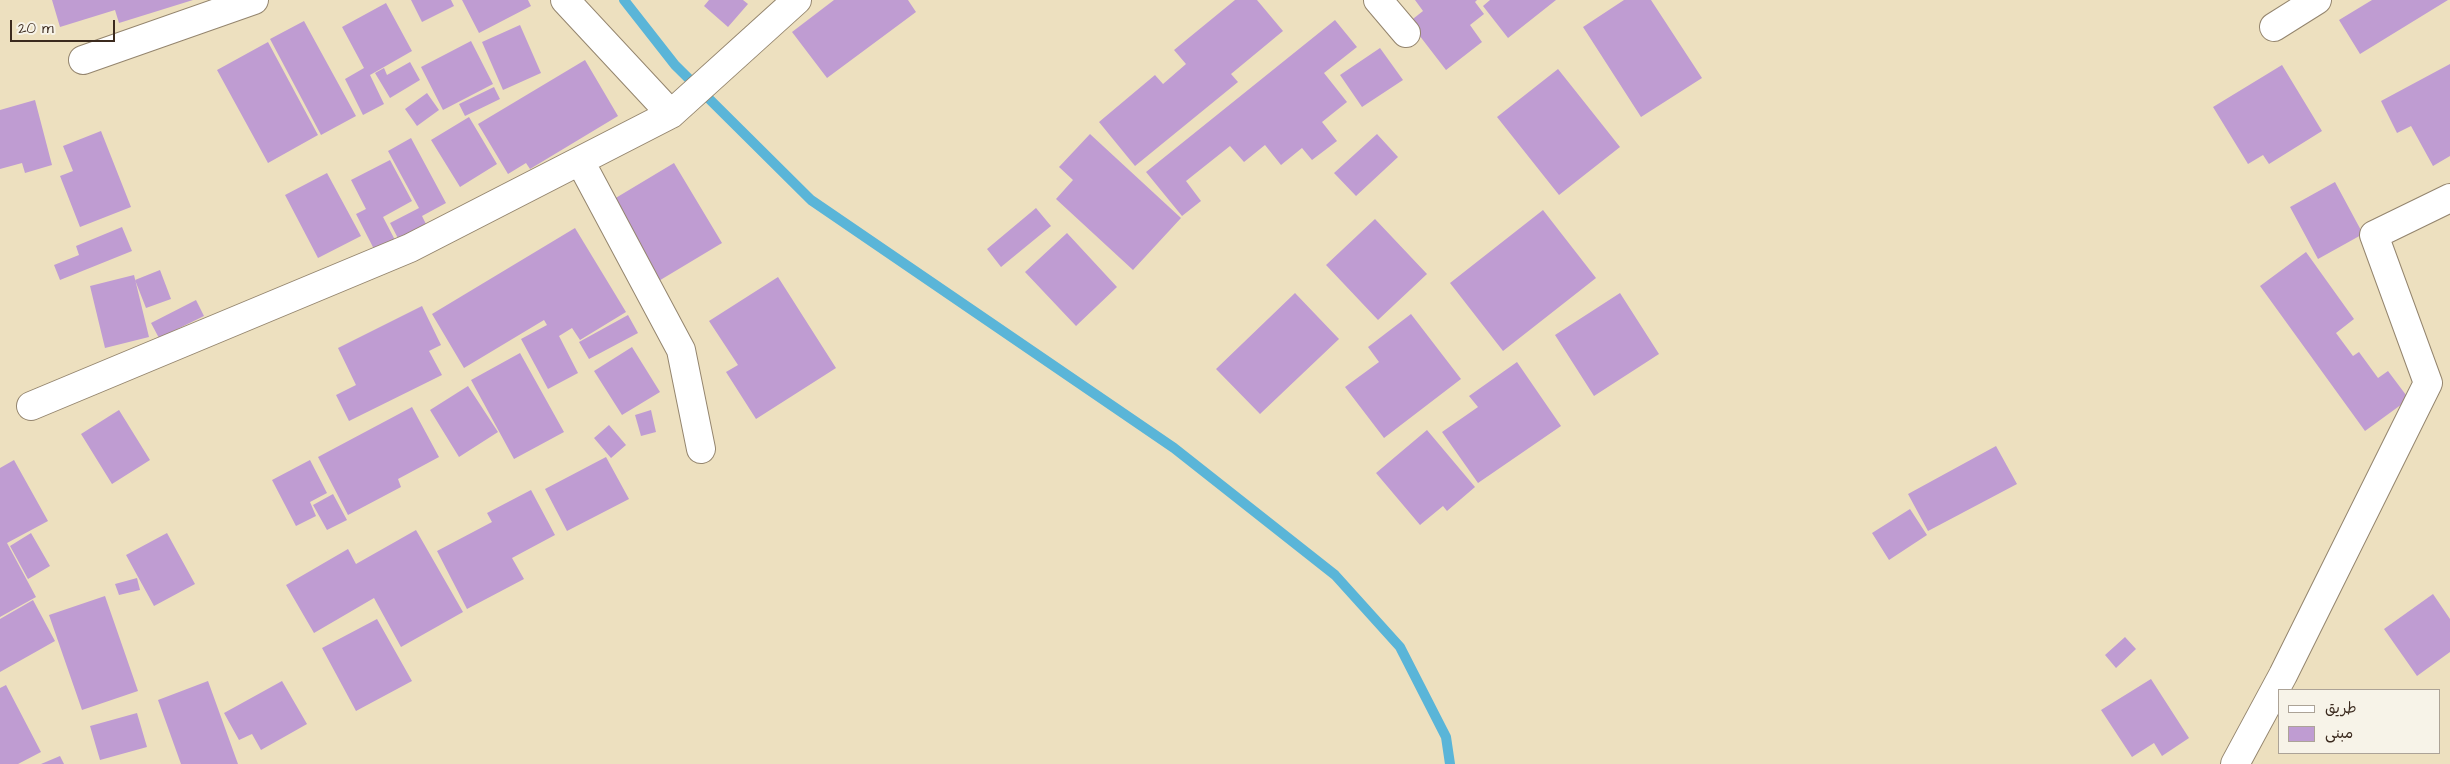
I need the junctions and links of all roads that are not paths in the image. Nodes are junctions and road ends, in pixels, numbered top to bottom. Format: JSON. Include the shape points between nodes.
{"nodes":[{"id":1,"x":254,"y":0,"type":"edge"},
{"id":2,"x":565,"y":0,"type":"edge"},
{"id":3,"x":797,"y":0,"type":"edge"},
{"id":4,"x":1378,"y":0,"type":"edge"},
{"id":5,"x":2317,"y":0,"type":"edge"},
{"id":6,"x":2274,"y":27,"type":"dead end"},
{"id":7,"x":1406,"y":33,"type":"dead end"},
{"id":8,"x":83,"y":60,"type":"dead end"},
{"id":9,"x":671,"y":114,"type":"junction"},
{"id":10,"x":580,"y":161,"type":"junction"},
{"id":11,"x":2450,"y":198,"type":"edge"},
{"id":12,"x":31,"y":406,"type":"dead end"},
{"id":13,"x":701,"y":449,"type":"dead end"},
{"id":14,"x":2235,"y":764,"type":"edge"}],
"edges":[{"from":1,"to":8,"type":"street"},
{"from":2,"to":9,"type":"street"},
{"from":3,"to":9,"type":"street"},
{"from":4,"to":7,"type":"street"},
{"from":5,"to":6,"type":"street"},
{"from":9,"to":10,"type":"street"},
{"from":10,"to":12,"type":"street","via":[[410,248]]},
{"from":10,"to":13,"type":"street","via":[[681,350]]},
{"from":11,"to":14,"type":"street","via":[[2374,235],[2428,383],[2283,676]]}]}
